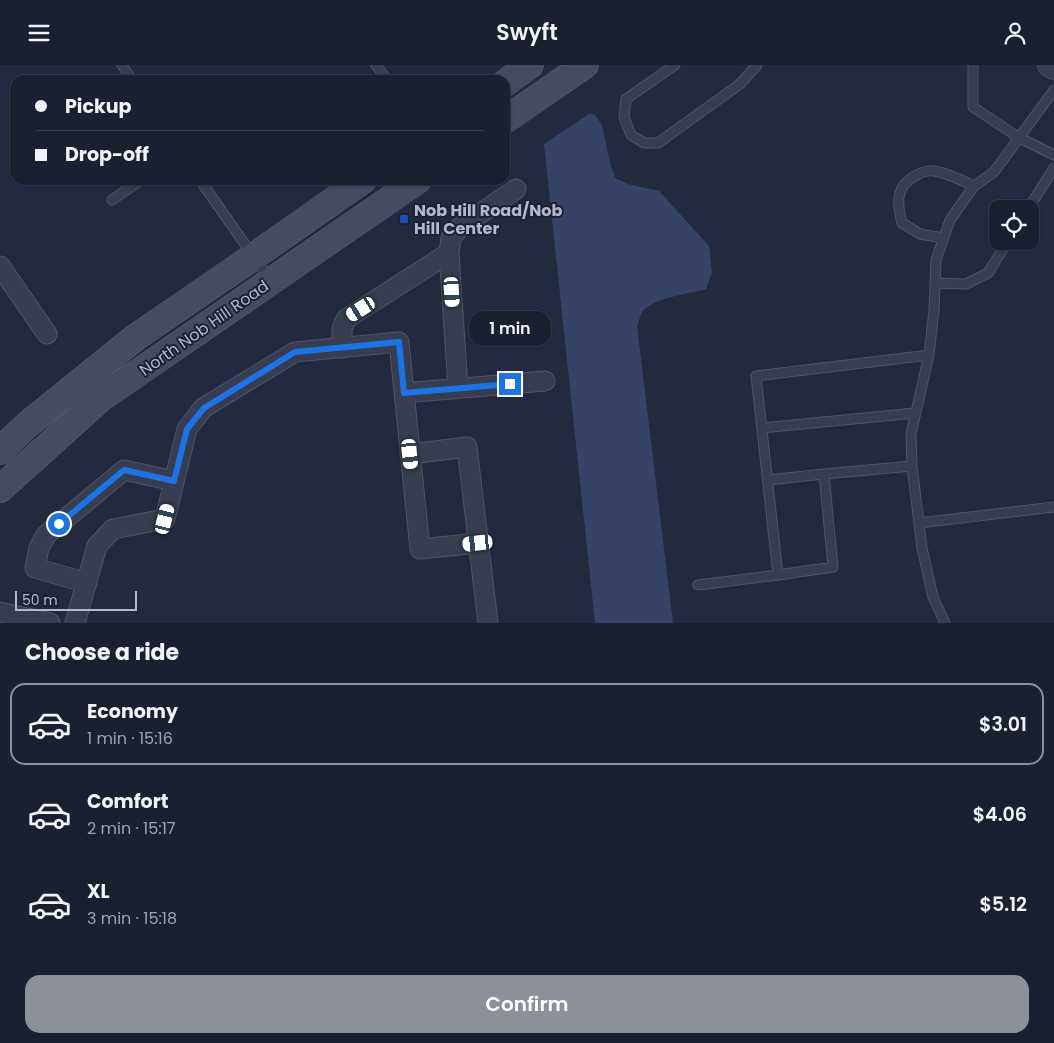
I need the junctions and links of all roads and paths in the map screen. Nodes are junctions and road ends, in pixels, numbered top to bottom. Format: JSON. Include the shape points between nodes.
{"nodes":[{"id":1,"x":530,"y":65,"type":"edge"},
{"id":2,"x":585,"y":65,"type":"edge"},
{"id":3,"x":675,"y":65,"type":"edge"},
{"id":4,"x":757,"y":65,"type":"edge"},
{"id":5,"x":973,"y":65,"type":"edge"},
{"id":6,"x":1050,"y":65,"type":"edge"},
{"id":7,"x":1054,"y":68,"type":"edge"},
{"id":8,"x":510,"y":79,"type":"edge"},
{"id":9,"x":1054,"y":90,"type":"edge"},
{"id":10,"x":510,"y":117,"type":"edge"},
{"id":11,"x":1018,"y":137,"type":"junction"},
{"id":12,"x":1054,"y":155,"type":"edge"},
{"id":13,"x":1054,"y":168,"type":"edge"},
{"id":14,"x":135,"y":185,"type":"edge"},
{"id":15,"x":203,"y":185,"type":"edge"},
{"id":16,"x":356,"y":185,"type":"edge"},
{"id":17,"x":411,"y":185,"type":"edge"},
{"id":18,"x":974,"y":185,"type":"junction"},
{"id":19,"x":516,"y":189,"type":"dead end"},
{"id":20,"x":1034,"y":200,"type":"edge"},
{"id":21,"x":112,"y":201,"type":"dead end"},
{"id":22,"x":944,"y":238,"type":"junction"},
{"id":23,"x":1002,"y":250,"type":"edge"},
{"id":24,"x":449,"y":253,"type":"junction"},
{"id":25,"x":253,"y":257,"type":"junction"},
{"id":26,"x":0,"y":266,"type":"edge"},
{"id":27,"x":271,"y":281,"type":"junction"},
{"id":28,"x":935,"y":283,"type":"junction"},
{"id":29,"x":46,"y":333,"type":"dead end"},
{"id":30,"x":342,"y":348,"type":"junction"},
{"id":31,"x":929,"y":355,"type":"junction"},
{"id":32,"x":546,"y":381,"type":"dead end"},
{"id":33,"x":458,"y":388,"type":"junction"},
{"id":34,"x":404,"y":393,"type":"junction"},
{"id":35,"x":915,"y":413,"type":"junction"},
{"id":36,"x":762,"y":428,"type":"junction"},
{"id":37,"x":0,"y":451,"type":"edge"},
{"id":38,"x":410,"y":454,"type":"junction"},
{"id":39,"x":912,"y":466,"type":"junction"},
{"id":40,"x":824,"y":474,"type":"junction"},
{"id":41,"x":768,"y":480,"type":"junction"},
{"id":42,"x":174,"y":481,"type":"junction"},
{"id":43,"x":0,"y":489,"type":"edge"},
{"id":44,"x":1054,"y":507,"type":"edge"},
{"id":45,"x":919,"y":523,"type":"junction"},
{"id":46,"x":478,"y":543,"type":"junction"},
{"id":47,"x":778,"y":575,"type":"junction"},
{"id":48,"x":87,"y":583,"type":"junction"},
{"id":49,"x":698,"y":585,"type":"dead end"},
{"id":50,"x":0,"y":612,"type":"edge"},
{"id":51,"x":26,"y":621,"type":"edge"},
{"id":52,"x":50,"y":623,"type":"edge"},
{"id":53,"x":76,"y":623,"type":"edge"},
{"id":54,"x":488,"y":623,"type":"edge"},
{"id":55,"x":945,"y":623,"type":"edge"}],
"edges":[{"from":1,"to":8,"type":"main road"},
{"from":2,"to":10,"type":"main road"},
{"from":3,"to":4,"type":"lane","via":[[626,99],[624,117],[632,135],[644,143],[658,143],[740,84]]},
{"from":5,"to":11,"type":"lane","via":[[972,107]]},
{"from":6,"to":7,"type":"street"},
{"from":9,"to":11,"type":"lane"},
{"from":11,"to":12,"type":"lane"},
{"from":11,"to":18,"type":"lane","via":[[994,171]]},
{"from":13,"to":20,"type":"lane"},
{"from":14,"to":21,"type":"lane"},
{"from":15,"to":25,"type":"lane"},
{"from":16,"to":25,"type":"main road","name":"North Nob Hill Road"},
{"from":17,"to":27,"type":"main road","name":"North Nob Hill Road"},
{"from":18,"to":22,"type":"lane","via":[[950,220]]},
{"from":18,"to":22,"type":"lane","via":[[931,170],[909,179],[901,190],[898,207],[902,223],[920,234]]},
{"from":19,"to":24,"type":"street","via":[[459,228],[452,238]]},
{"from":22,"to":28,"type":"lane","via":[[936,259]]},
{"from":23,"to":28,"type":"lane","via":[[988,273],[966,284]]},
{"from":24,"to":30,"type":"street","via":[[346,319],[342,329]]},
{"from":24,"to":33,"type":"street"},
{"from":25,"to":27,"type":"lane"},
{"from":25,"to":37,"type":"main road","name":"North Nob Hill Road","via":[[136,337],[27,425]]},
{"from":26,"to":29,"type":"street"},
{"from":27,"to":43,"type":"main road","name":"North Nob Hill Road","via":[[101,398]]},
{"from":28,"to":31,"type":"lane"},
{"from":30,"to":34,"type":"street","via":[[399,342]]},
{"from":30,"to":42,"type":"street","via":[[295,352],[204,408],[187,429]]},
{"from":31,"to":35,"type":"lane"},
{"from":31,"to":36,"type":"lane","via":[[756,376]]},
{"from":32,"to":33,"type":"street"},
{"from":33,"to":34,"type":"street"},
{"from":34,"to":38,"type":"street"},
{"from":35,"to":36,"type":"lane"},
{"from":35,"to":39,"type":"lane","via":[[911,434]]},
{"from":36,"to":41,"type":"lane"},
{"from":38,"to":46,"type":"street","via":[[466,447]]},
{"from":38,"to":46,"type":"street","via":[[420,549]]},
{"from":39,"to":40,"type":"lane"},
{"from":39,"to":45,"type":"lane"},
{"from":40,"to":41,"type":"lane"},
{"from":40,"to":47,"type":"lane","via":[[833,567]]},
{"from":41,"to":47,"type":"lane"},
{"from":42,"to":48,"type":"street","via":[[165,519],[113,529],[97,546]]},
{"from":42,"to":48,"type":"street","via":[[124,470],[46,535],[39,547],[35,567]]},
{"from":44,"to":45,"type":"lane"},
{"from":45,"to":55,"type":"lane","via":[[933,597]]},
{"from":46,"to":54,"type":"street"},
{"from":47,"to":49,"type":"lane"},
{"from":48,"to":53,"type":"street"},
{"from":50,"to":51,"type":"street"},
{"from":51,"to":52,"type":"street"}]}
